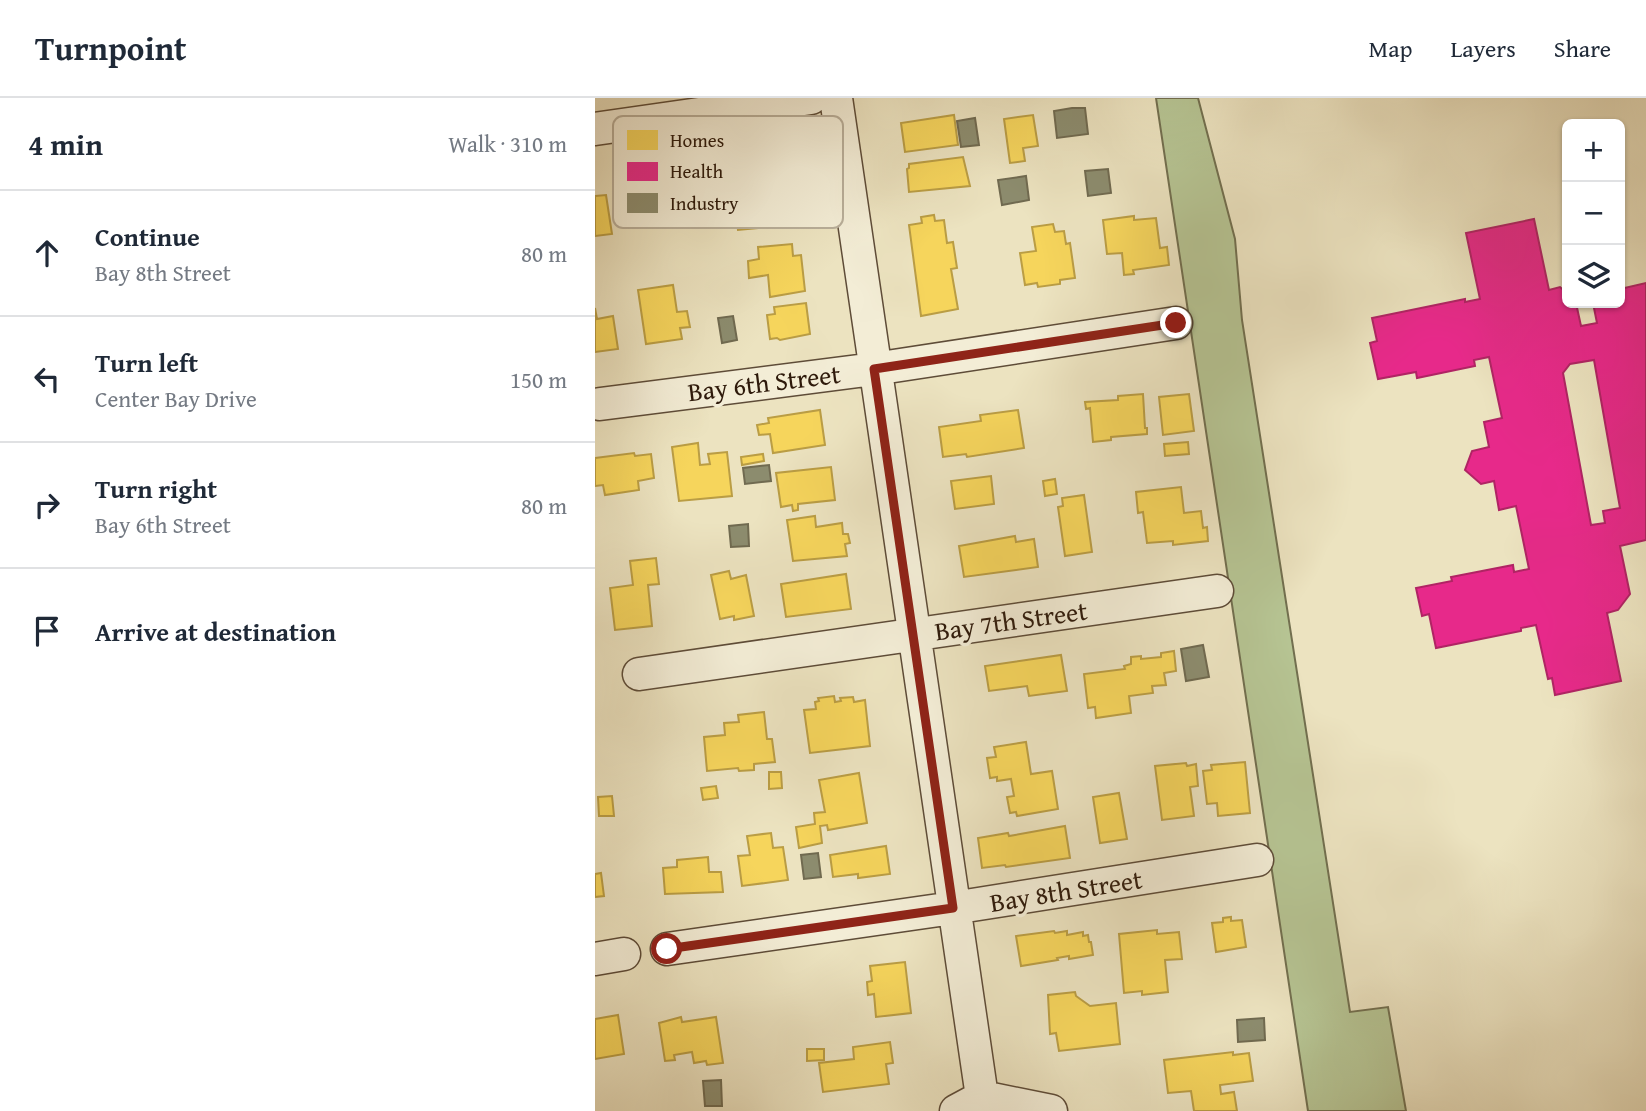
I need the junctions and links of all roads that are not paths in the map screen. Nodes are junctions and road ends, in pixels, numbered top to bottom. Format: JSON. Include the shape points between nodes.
{"nodes":[{"id":1,"x":811,"y":98,"type":"edge"},
{"id":2,"x":836,"y":98,"type":"edge"},
{"id":3,"x":686,"y":116,"type":"edge"},
{"id":4,"x":839,"y":116,"type":"edge"},
{"id":5,"x":613,"y":126,"type":"edge"},
{"id":6,"x":595,"y":129,"type":"edge"},
{"id":7,"x":843,"y":148,"type":"edge"},
{"id":8,"x":1176,"y":323,"type":"dead end"},
{"id":9,"x":874,"y":369,"type":"junction"},
{"id":10,"x":600,"y":404,"type":"dead end"},
{"id":11,"x":1217,"y":591,"type":"dead end"},
{"id":12,"x":913,"y":635,"type":"junction"},
{"id":13,"x":639,"y":674,"type":"dead end"},
{"id":14,"x":1257,"y":860,"type":"dead end"},
{"id":15,"x":953,"y":908,"type":"junction"},
{"id":16,"x":667,"y":949,"type":"dead end"},
{"id":17,"x":969,"y":1104,"type":"edge"},
{"id":18,"x":1051,"y":1111,"type":"edge"}],
"edges":[{"from":1,"to":3,"type":"street"},
{"from":2,"to":4,"type":"street"},
{"from":5,"to":6,"type":"street"},
{"from":7,"to":9,"type":"street"},
{"from":8,"to":9,"type":"street","name":"Bay 6th Street"},
{"from":9,"to":10,"type":"street","name":"Bay 6th Street"},
{"from":9,"to":12,"type":"street"},
{"from":11,"to":12,"type":"street","name":"Bay 7th Street"},
{"from":12,"to":13,"type":"street","name":"Bay 7th Street"},
{"from":12,"to":15,"type":"street"},
{"from":14,"to":15,"type":"street","name":"Bay 8th Street"},
{"from":15,"to":16,"type":"street","name":"Bay 8th Street"},
{"from":15,"to":17,"type":"street"},
{"from":17,"to":18,"type":"street"}]}
